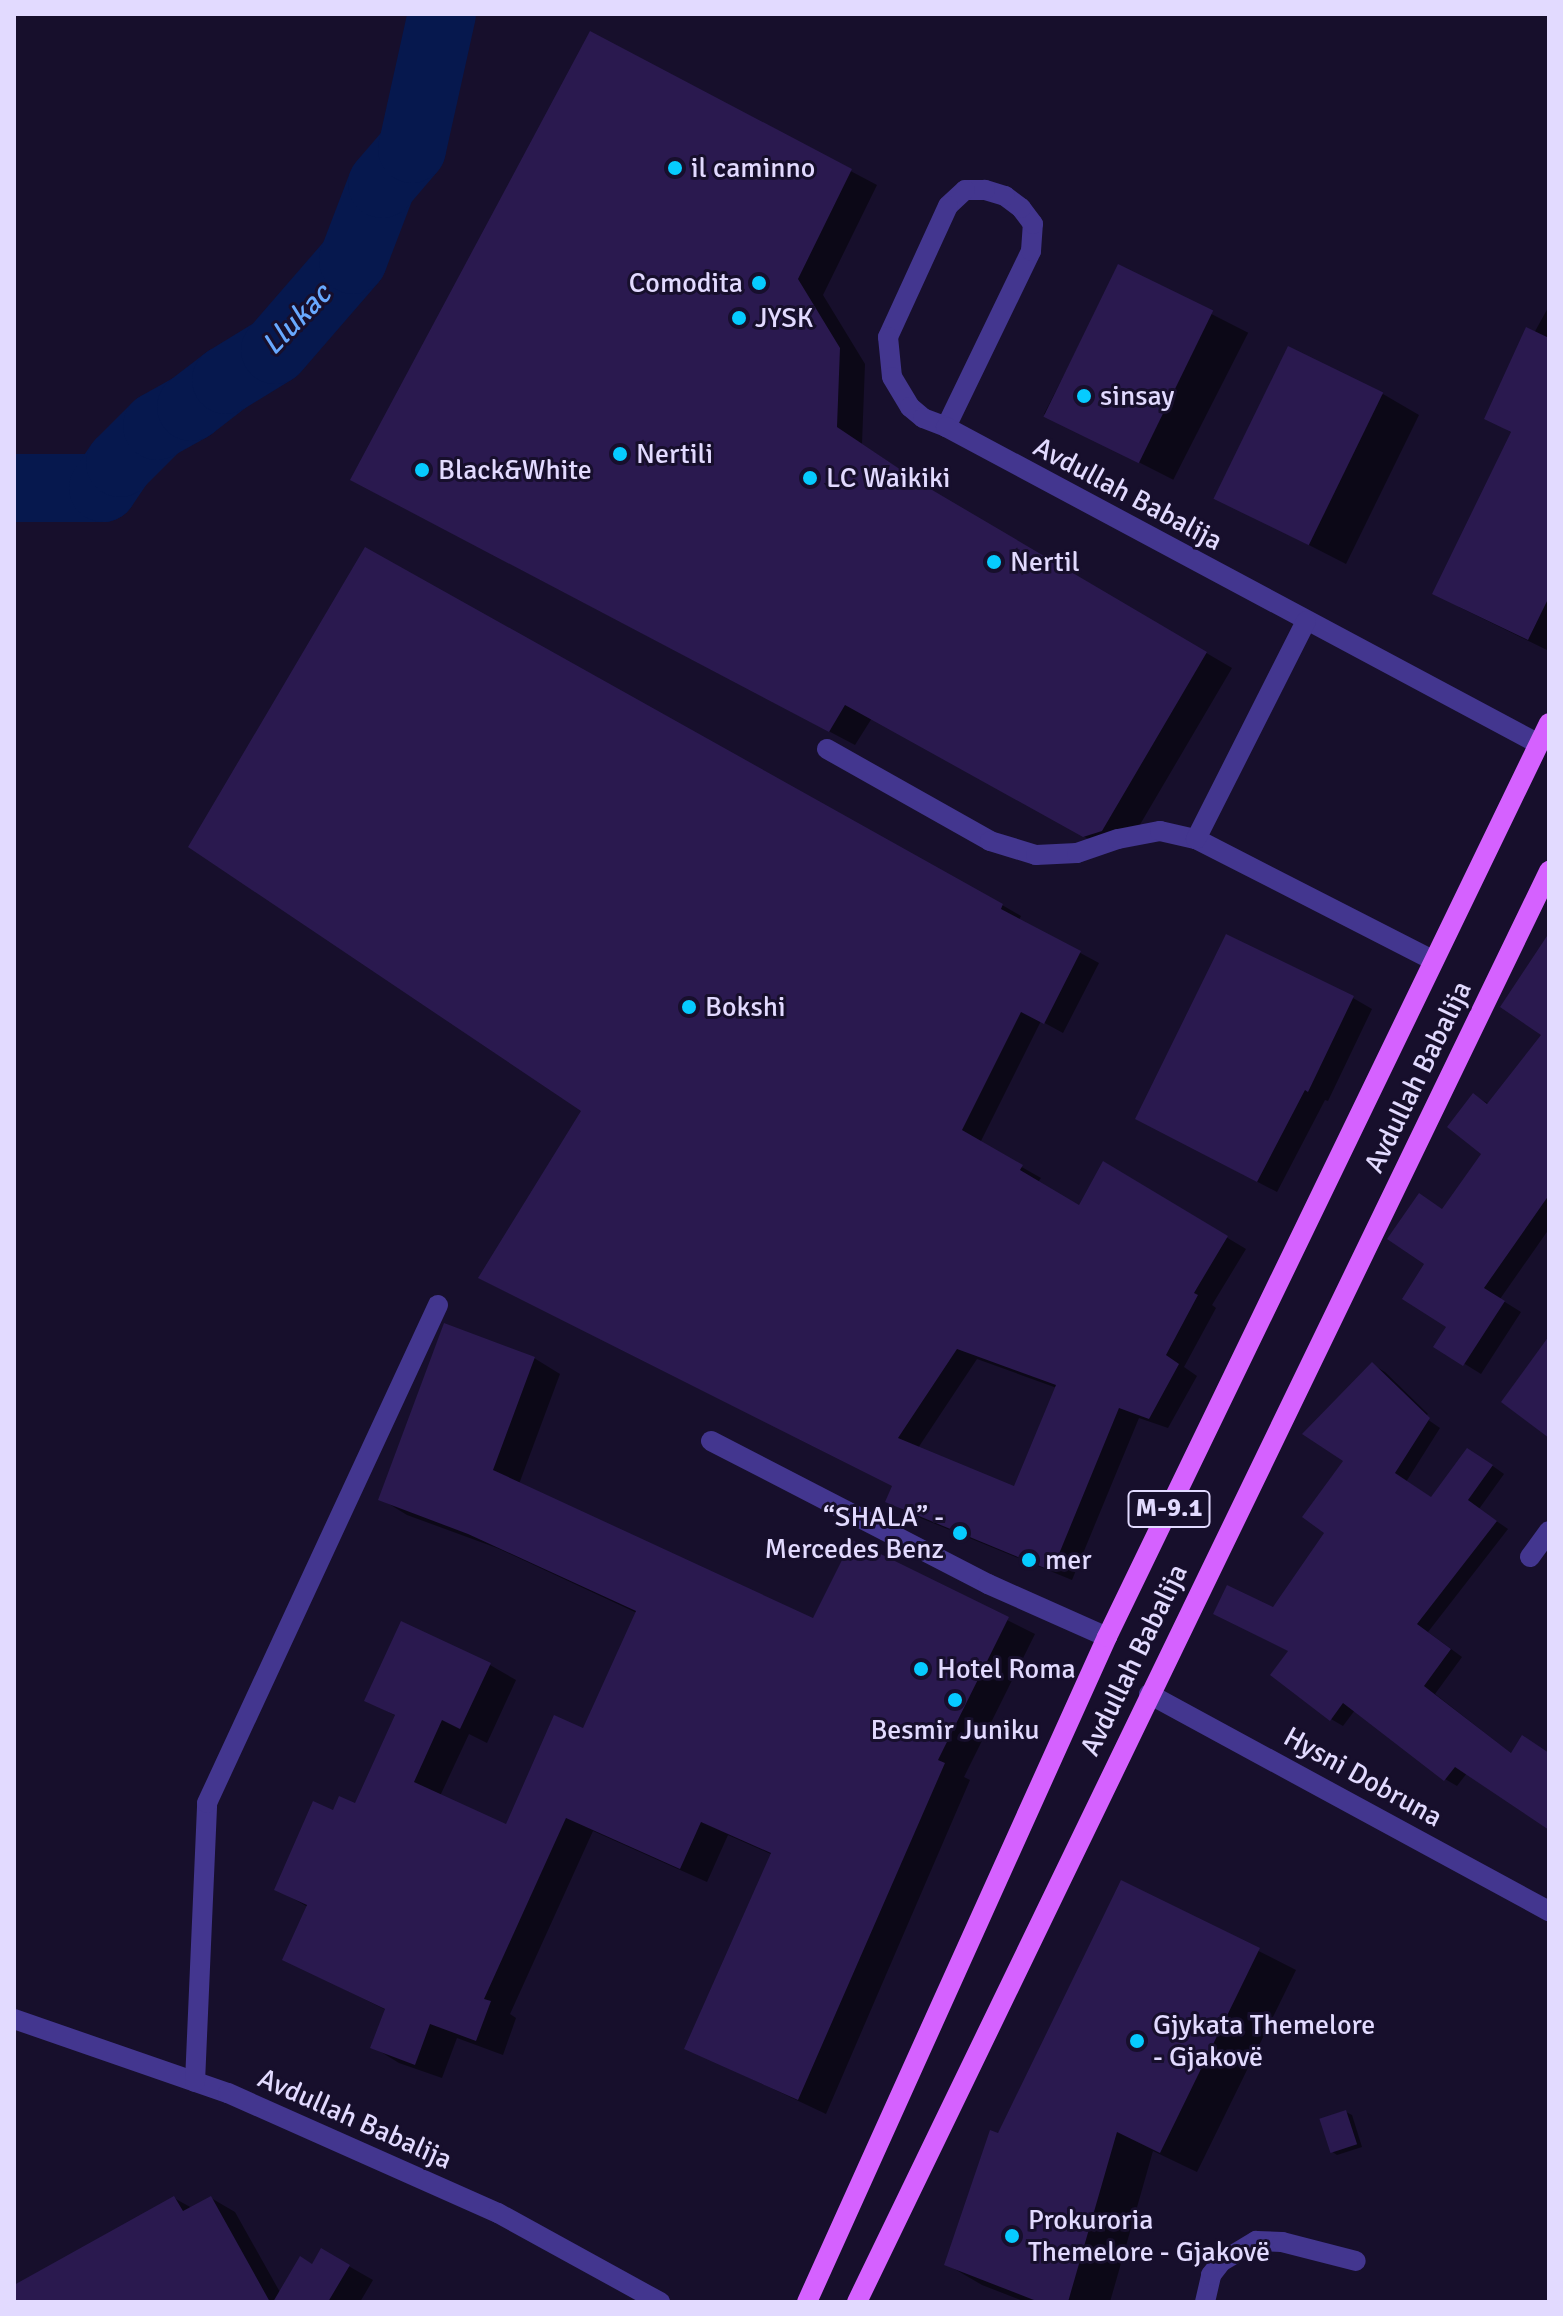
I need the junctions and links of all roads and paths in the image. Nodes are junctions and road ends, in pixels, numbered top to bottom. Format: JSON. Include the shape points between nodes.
{"nodes":[{"id":1,"x":946,"y":427,"type":"junction"},
{"id":2,"x":1306,"y":621,"type":"junction"},
{"id":3,"x":1549,"y":723,"type":"edge"},
{"id":4,"x":1539,"y":744,"type":"junction"},
{"id":5,"x":827,"y":749,"type":"dead end"},
{"id":6,"x":1196,"y":839,"type":"junction"},
{"id":7,"x":1549,"y":871,"type":"edge"},
{"id":8,"x":1434,"y":961,"type":"junction"},
{"id":9,"x":438,"y":1305,"type":"dead end"},
{"id":10,"x":711,"y":1441,"type":"dead end"},
{"id":11,"x":1549,"y":1531,"type":"edge"},
{"id":12,"x":1530,"y":1557,"type":"dead end"},
{"id":13,"x":1107,"y":1637,"type":"junction"},
{"id":14,"x":1149,"y":1694,"type":"junction"},
{"id":15,"x":1549,"y":1911,"type":"edge"},
{"id":16,"x":14,"y":2019,"type":"edge"},
{"id":17,"x":195,"y":2082,"type":"junction"},
{"id":18,"x":1356,"y":2261,"type":"dead end"},
{"id":19,"x":660,"y":2302,"type":"edge"},
{"id":20,"x":807,"y":2302,"type":"edge"},
{"id":21,"x":857,"y":2302,"type":"edge"},
{"id":22,"x":1205,"y":2302,"type":"edge"}],
"edges":[{"from":1,"to":1,"type":"street","name":"Avdullah Babalija","via":[[923,418],[899,393],[888,360],[888,337],[948,206],[965,190],[985,190],[1021,208],[1033,224],[1031,251]]},
{"from":1,"to":2,"type":"street","name":"Avdullah Babalija"},
{"from":2,"to":4,"type":"street","name":"Avdullah Babalija"},
{"from":2,"to":6,"type":"street"},
{"from":3,"to":4,"type":"main road","name":"Avdullah Babalija","number":"M-9.1"},
{"from":4,"to":8,"type":"main road","name":"Avdullah Babalija","number":"M-9.1"},
{"from":5,"to":6,"type":"street","via":[[990,841],[1036,855],[1077,853],[1160,831]]},
{"from":6,"to":8,"type":"street"},
{"from":7,"to":14,"type":"main road","name":"Avdullah Babalija","number":"M-9.1"},
{"from":8,"to":13,"type":"main road","name":"Avdullah Babalija","number":"M-9.1"},
{"from":9,"to":17,"type":"street","via":[[207,1803]]},
{"from":10,"to":13,"type":"street","name":"Avdullah Babalija","via":[[988,1584]]},
{"from":11,"to":12,"type":"street"},
{"from":13,"to":20,"type":"main road","name":"Avdullah Babalija","number":"M-9.1"},
{"from":14,"to":15,"type":"street","name":"Hysni Dobruna"},
{"from":14,"to":21,"type":"main road","name":"Avdullah Babalija","number":"M-9.1"},
{"from":16,"to":17,"type":"street","name":"Avdullah Babalija"},
{"from":17,"to":19,"type":"street","name":"Avdullah Babalija","via":[[498,2213]]},
{"from":18,"to":22,"type":"street","via":[[1282,2242],[1256,2241],[1221,2262],[1211,2275]]}]}
